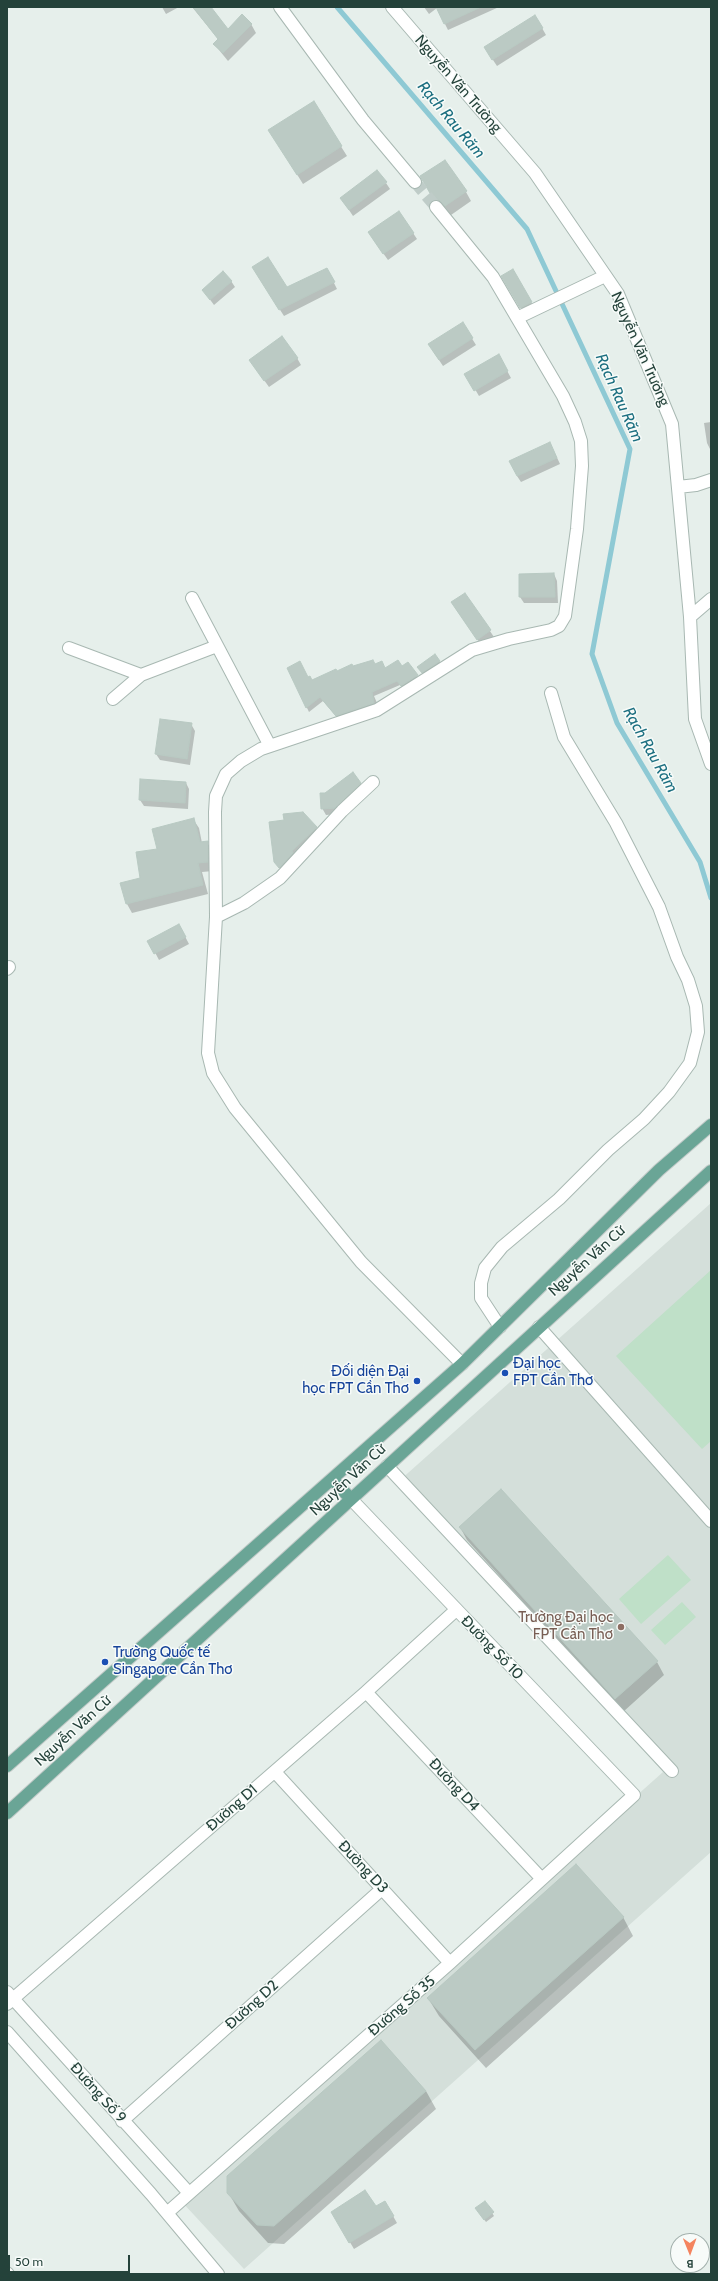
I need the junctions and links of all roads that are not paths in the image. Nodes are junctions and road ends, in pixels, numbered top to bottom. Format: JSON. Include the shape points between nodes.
{"nodes":[{"id":1,"x":280,"y":7,"type":"edge"},
{"id":2,"x":392,"y":7,"type":"edge"},
{"id":3,"x":415,"y":182,"type":"tunnel mouth"},
{"id":4,"x":436,"y":207,"type":"tunnel mouth"},
{"id":5,"x":605,"y":276,"type":"junction"},
{"id":6,"x":517,"y":318,"type":"junction"},
{"id":7,"x":711,"y":480,"type":"edge"},
{"id":8,"x":678,"y":487,"type":"junction"},
{"id":9,"x":192,"y":598,"type":"dead end"},
{"id":10,"x":711,"y":599,"type":"edge"},
{"id":11,"x":690,"y":617,"type":"junction"},
{"id":12,"x":217,"y":646,"type":"junction"},
{"id":13,"x":69,"y":648,"type":"dead end"},
{"id":14,"x":141,"y":675,"type":"junction"},
{"id":15,"x":550,"y":693,"type":"dead end"},
{"id":16,"x":113,"y":699,"type":"dead end"},
{"id":17,"x":270,"y":746,"type":"junction"},
{"id":18,"x":711,"y":764,"type":"edge"},
{"id":19,"x":373,"y":782,"type":"dead end"},
{"id":20,"x":216,"y":917,"type":"junction"},
{"id":21,"x":711,"y":1125,"type":"edge"},
{"id":22,"x":711,"y":1171,"type":"edge"},
{"id":23,"x":500,"y":1327,"type":"junction"},
{"id":24,"x":539,"y":1327,"type":"junction"},
{"id":25,"x":462,"y":1364,"type":"junction"},
{"id":26,"x":387,"y":1466,"type":"junction"},
{"id":27,"x":332,"y":1479,"type":"junction"},
{"id":28,"x":351,"y":1499,"type":"junction"},
{"id":29,"x":711,"y":1521,"type":"edge"},
{"id":30,"x":456,"y":1610,"type":"junction"},
{"id":31,"x":366,"y":1692,"type":"junction"},
{"id":32,"x":7,"y":1766,"type":"edge"},
{"id":33,"x":672,"y":1771,"type":"dead end"},
{"id":34,"x":274,"y":1772,"type":"junction"},
{"id":35,"x":634,"y":1795,"type":"joint"},
{"id":36,"x":7,"y":1813,"type":"edge"},
{"id":37,"x":542,"y":1879,"type":"junction"},
{"id":38,"x":382,"y":1888,"type":"junction"},
{"id":39,"x":450,"y":1963,"type":"junction"},
{"id":40,"x":9,"y":1998,"type":"edge"},
{"id":41,"x":7,"y":2032,"type":"edge"},
{"id":42,"x":122,"y":2121,"type":"junction"},
{"id":43,"x":189,"y":2193,"type":"junction"},
{"id":44,"x":167,"y":2213,"type":"junction"},
{"id":45,"x":218,"y":2274,"type":"edge"}],
"edges":[{"from":1,"to":3,"type":"street","via":[[363,120]]},
{"from":2,"to":5,"type":"street","name":"Nguyễn Văn Trường","via":[[535,173]]},
{"from":4,"to":6,"type":"street","via":[[493,277]]},
{"from":5,"to":6,"type":"street"},
{"from":5,"to":8,"type":"street","name":"Nguyễn Văn Trường","via":[[618,294],[672,424]]},
{"from":6,"to":17,"type":"street","via":[[563,396],[581,441],[582,466],[577,528],[565,616],[559,626],[551,630],[472,650],[377,710]]},
{"from":7,"to":8,"type":"street"},
{"from":8,"to":11,"type":"street","name":"Nguyễn Văn Trường"},
{"from":9,"to":12,"type":"street"},
{"from":10,"to":11,"type":"street"},
{"from":11,"to":18,"type":"street","name":"Nguyễn Văn Trường","via":[[695,720]]},
{"from":12,"to":14,"type":"street"},
{"from":12,"to":17,"type":"street"},
{"from":13,"to":14,"type":"street"},
{"from":14,"to":16,"type":"street"},
{"from":15,"to":23,"type":"street","via":[[564,737],[616,823],[659,907],[688,980],[696,1006],[698,1032],[690,1063],[669,1092],[559,1199],[502,1246],[485,1268],[481,1282],[481,1298]]},
{"from":17,"to":20,"type":"street","via":[[241,761],[226,774],[216,796]]},
{"from":19,"to":20,"type":"street","via":[[342,811],[280,878],[244,903]]},
{"from":20,"to":25,"type":"street","via":[[208,1053],[220,1086],[361,1262]]},
{"from":21,"to":23,"type":"main road","name":"Nguyễn Văn Cừ","via":[[659,1170]]},
{"from":22,"to":24,"type":"main road","name":"Nguyễn Văn Cừ"},
{"from":23,"to":25,"type":"main road","name":"Nguyễn Văn Cừ"},
{"from":24,"to":26,"type":"main road","name":"Nguyễn Văn Cừ"},
{"from":24,"to":29,"type":"street"},
{"from":25,"to":27,"type":"main road","name":"Nguyễn Văn Cừ"},
{"from":26,"to":28,"type":"main road","name":"Nguyễn Văn Cừ"},
{"from":26,"to":33,"type":"street"},
{"from":27,"to":28,"type":"main road"},
{"from":27,"to":32,"type":"main road","name":"Nguyễn Văn Cừ"},
{"from":28,"to":30,"type":"street","name":"Đường Số 10"},
{"from":28,"to":36,"type":"main road","name":"Nguyễn Văn Cừ"},
{"from":30,"to":31,"type":"street","name":"Đường D1"},
{"from":30,"to":35,"type":"street","name":"Đường Số 10"},
{"from":31,"to":34,"type":"street","name":"Đường D1"},
{"from":31,"to":37,"type":"street","name":"Đường D4"},
{"from":34,"to":38,"type":"street","name":"Đường D3"},
{"from":34,"to":40,"type":"street","name":"Đường D1"},
{"from":35,"to":37,"type":"street","name":"Đường Số 35"},
{"from":37,"to":39,"type":"street","name":"Đường Số 35"},
{"from":38,"to":39,"type":"street","name":"Đường D3"},
{"from":38,"to":42,"type":"street","name":"Đường D2"},
{"from":39,"to":43,"type":"street","name":"Đường Số 35"},
{"from":40,"to":42,"type":"street","name":"Đường Số 9"},
{"from":41,"to":44,"type":"street"},
{"from":42,"to":43,"type":"street","name":"Đường Số 9"},
{"from":43,"to":44,"type":"street","name":"Đường Số 35"},
{"from":44,"to":45,"type":"street"}]}
